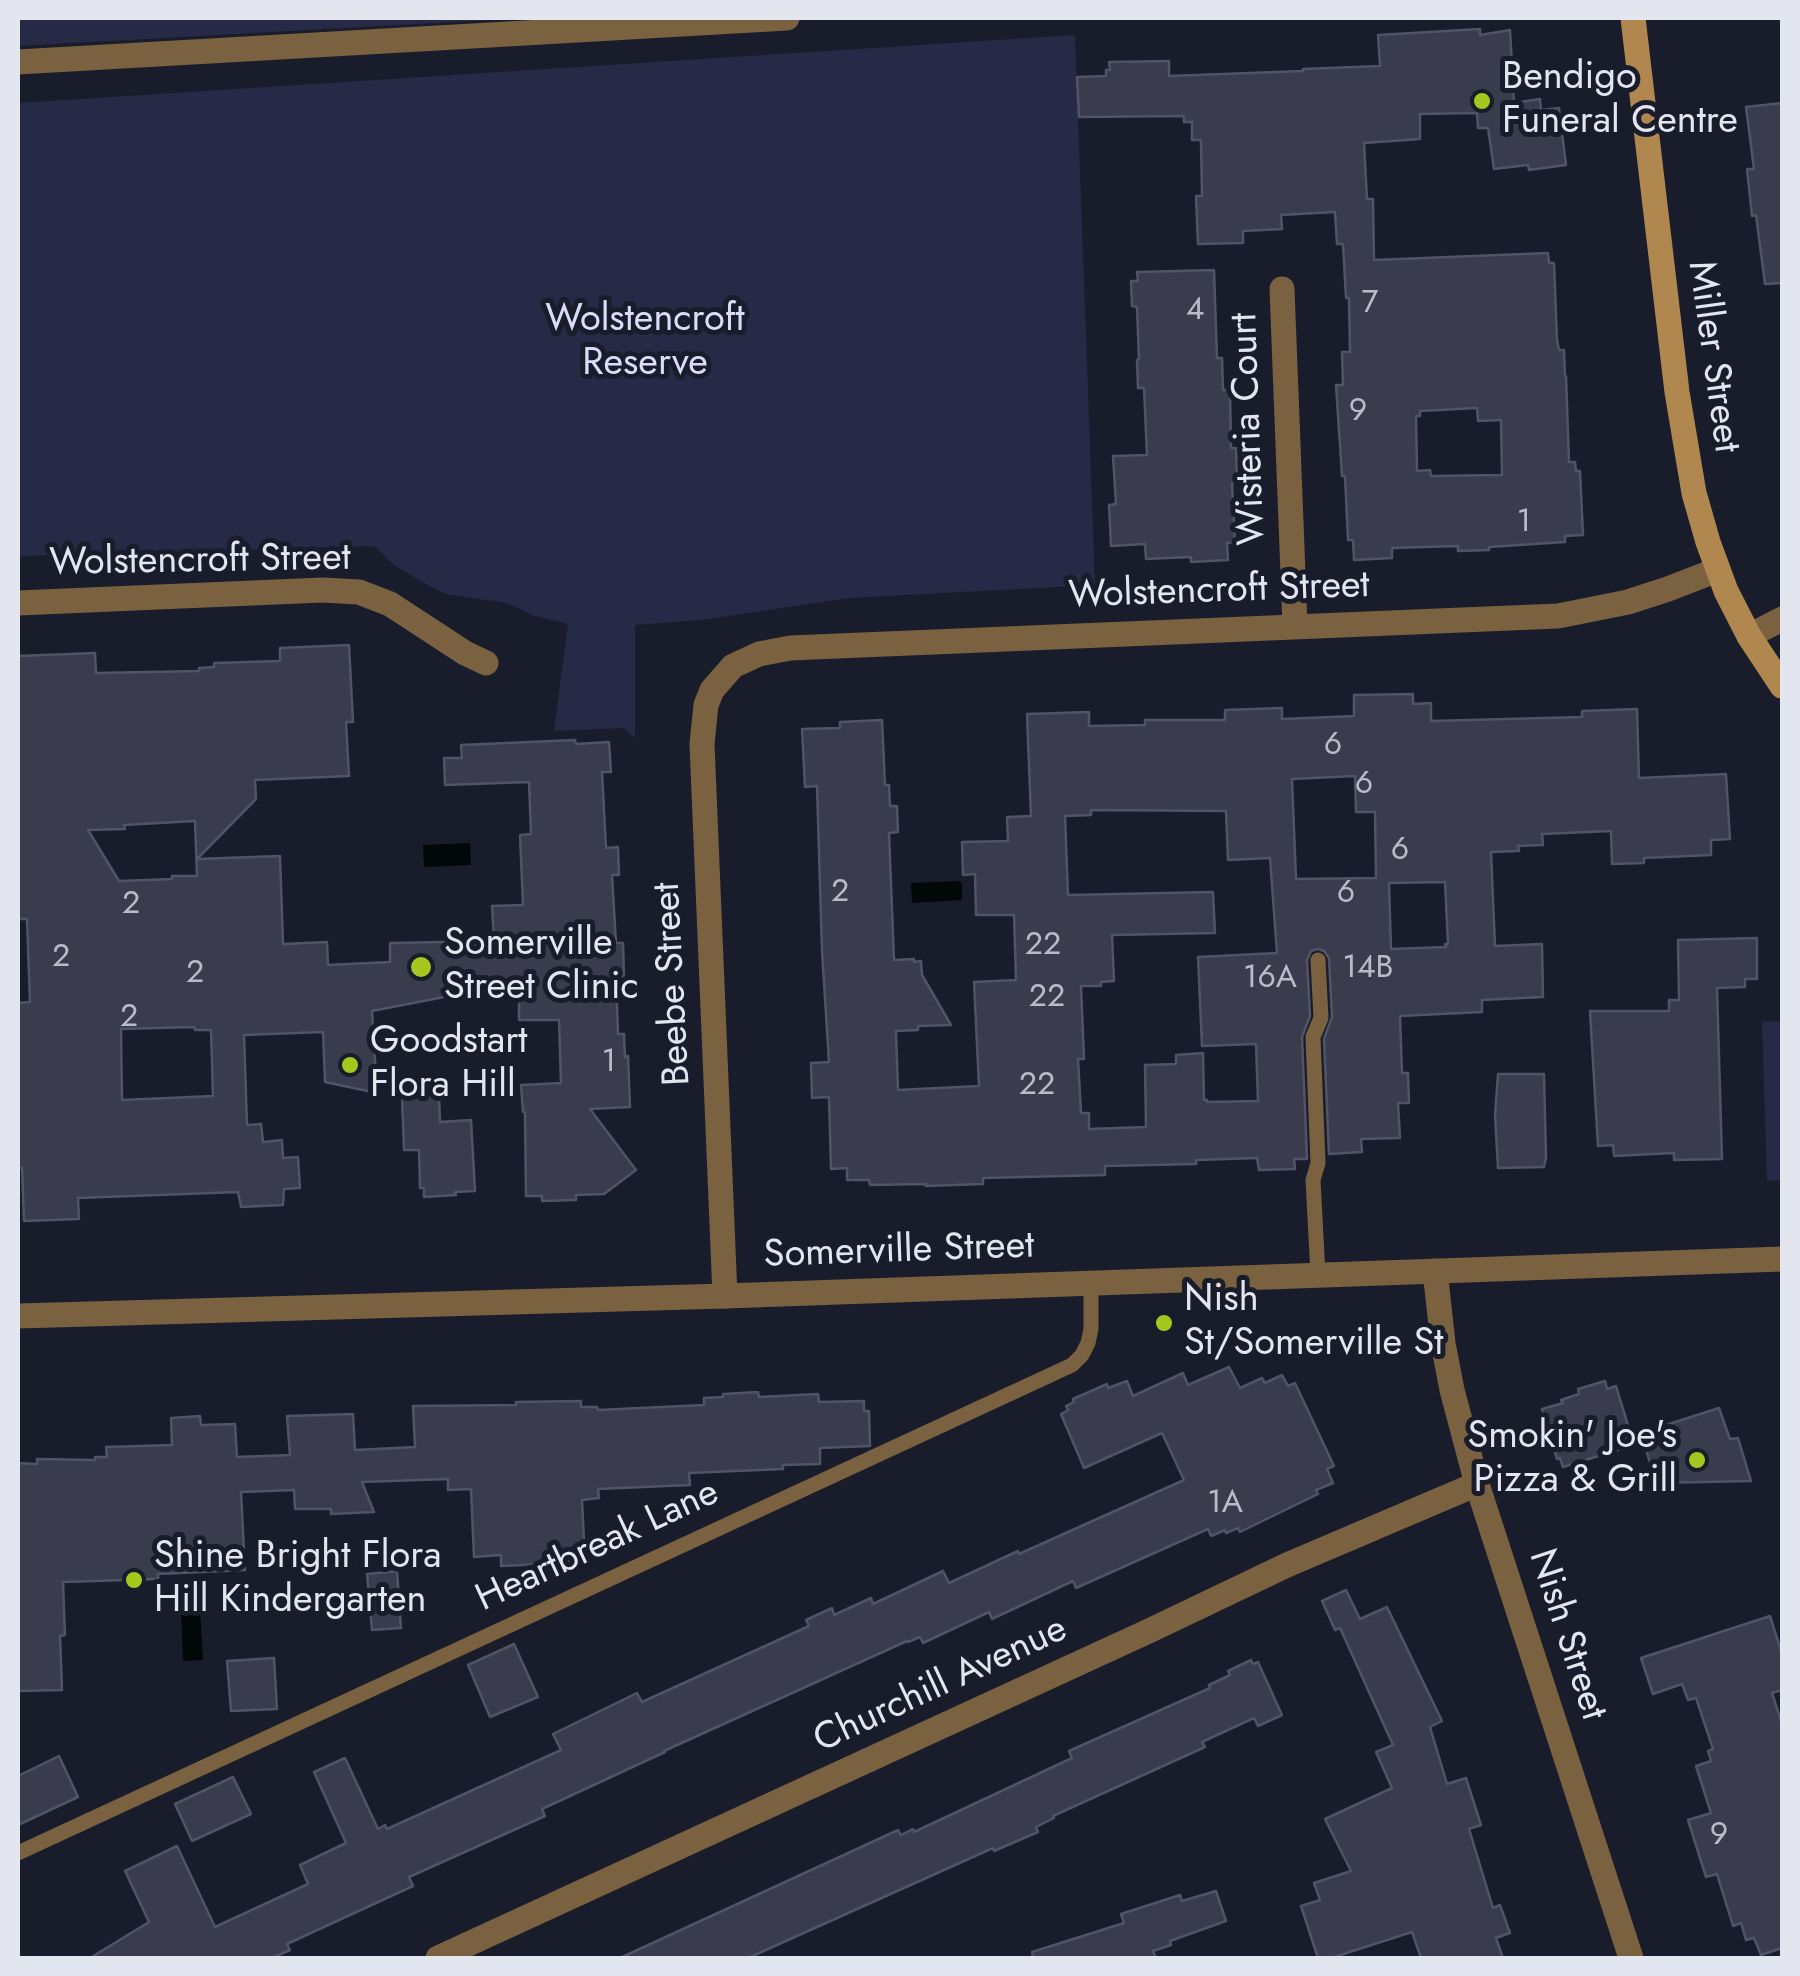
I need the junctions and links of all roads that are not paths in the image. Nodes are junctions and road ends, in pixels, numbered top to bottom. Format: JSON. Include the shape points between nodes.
{"nodes":[{"id":1,"x":787,"y":18,"type":"edge"},
{"id":2,"x":1632,"y":18,"type":"edge"},
{"id":3,"x":18,"y":62,"type":"edge"},
{"id":4,"x":1282,"y":290,"type":"dead end"},
{"id":5,"x":1717,"y":570,"type":"junction"},
{"id":6,"x":18,"y":602,"type":"edge"},
{"id":7,"x":1782,"y":618,"type":"edge"},
{"id":8,"x":1296,"y":626,"type":"junction"},
{"id":9,"x":1749,"y":636,"type":"junction"},
{"id":10,"x":486,"y":663,"type":"dead end"},
{"id":11,"x":724,"y":674,"type":"joint"},
{"id":12,"x":1782,"y":686,"type":"edge"},
{"id":13,"x":1318,"y":960,"type":"dead end"},
{"id":14,"x":1782,"y":1259,"type":"edge"},
{"id":15,"x":1435,"y":1272,"type":"junction"},
{"id":16,"x":1318,"y":1275,"type":"junction"},
{"id":17,"x":1091,"y":1282,"type":"junction"},
{"id":18,"x":725,"y":1296,"type":"junction"},
{"id":19,"x":18,"y":1316,"type":"edge"},
{"id":20,"x":1477,"y":1484,"type":"junction"},
{"id":21,"x":18,"y":1853,"type":"edge"},
{"id":22,"x":438,"y":1958,"type":"edge"},
{"id":23,"x":1632,"y":1958,"type":"edge"}],
"edges":[{"from":1,"to":3,"type":"street"},
{"from":2,"to":5,"type":"main road","name":"Miller Street","via":[[1683,435]]},
{"from":4,"to":8,"type":"street","name":"Wisteria Court"},
{"from":5,"to":8,"type":"street","name":"Wolstencroft Street","via":[[1628,602],[1558,616]]},
{"from":5,"to":9,"type":"main road","name":"Miller Street"},
{"from":6,"to":10,"type":"street","name":"Wolstencroft Street","via":[[358,592],[390,604]]},
{"from":7,"to":9,"type":"street"},
{"from":8,"to":11,"type":"street","name":"Wolstencroft Street","via":[[790,648],[744,660]]},
{"from":9,"to":12,"type":"main road","name":"Miller Street"},
{"from":11,"to":18,"type":"street","name":"Beebe Street","via":[[706,705],[702,744]]},
{"from":13,"to":16,"type":"lane","via":[[1318,1164],[1312,1180]]},
{"from":14,"to":15,"type":"street","name":"Somerville Street"},
{"from":15,"to":16,"type":"street","name":"Somerville Street"},
{"from":15,"to":20,"type":"street","name":"Nish Street","via":[[1452,1390]]},
{"from":16,"to":17,"type":"street","name":"Somerville Street"},
{"from":17,"to":18,"type":"street","name":"Somerville Street"},
{"from":17,"to":21,"type":"lane","name":"Heartbreak Lane","via":[[1088,1343],[1072,1364]]},
{"from":18,"to":19,"type":"street","name":"Somerville Street"},
{"from":20,"to":22,"type":"street","name":"Churchill Avenue","via":[[1287,1565]]},
{"from":20,"to":23,"type":"street","name":"Nish Street"}]}
